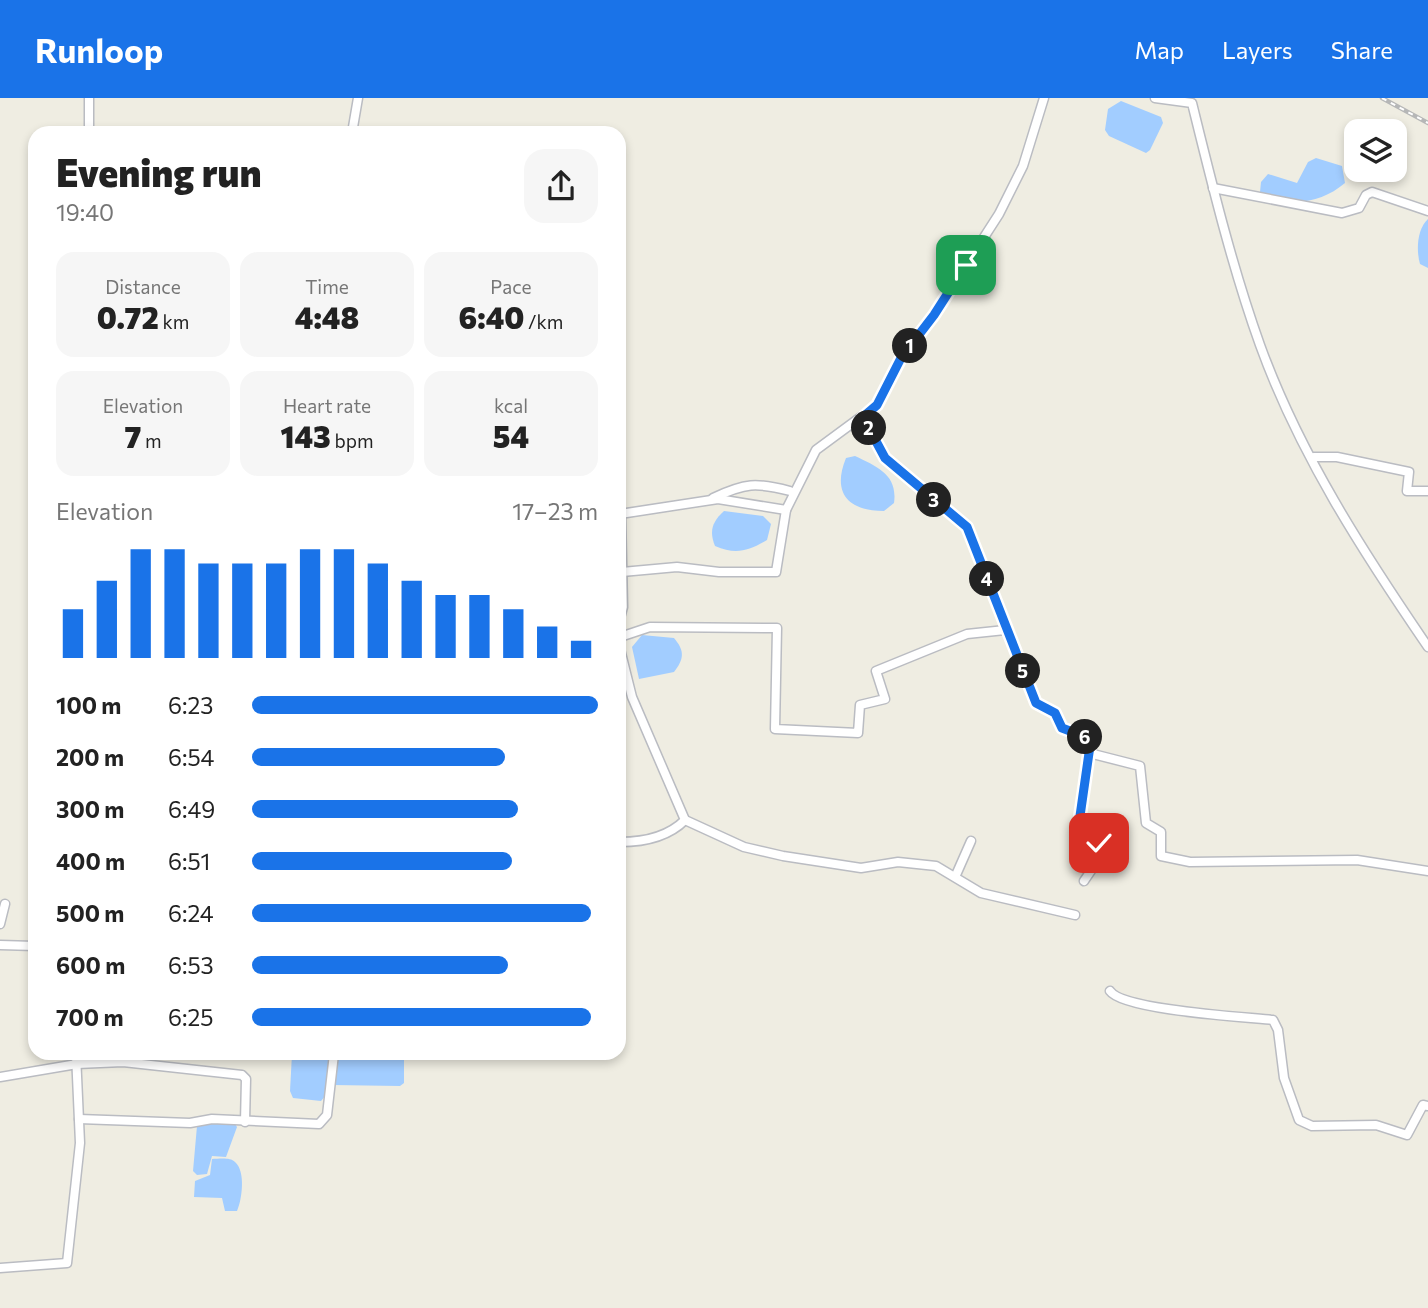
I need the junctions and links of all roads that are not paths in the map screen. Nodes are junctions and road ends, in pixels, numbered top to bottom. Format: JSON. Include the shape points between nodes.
{"nodes":[{"id":1,"x":89,"y":98,"type":"edge"},
{"id":2,"x":358,"y":98,"type":"edge"},
{"id":3,"x":1044,"y":98,"type":"edge"},
{"id":4,"x":1155,"y":98,"type":"edge"},
{"id":5,"x":89,"y":126,"type":"edge"},
{"id":6,"x":353,"y":126,"type":"edge"},
{"id":7,"x":1213,"y":188,"type":"junction"},
{"id":8,"x":1428,"y":211,"type":"edge"},
{"id":9,"x":863,"y":417,"type":"junction"},
{"id":10,"x":1314,"y":457,"type":"dead end"},
{"id":11,"x":790,"y":491,"type":"dead end"},
{"id":12,"x":1428,"y":491,"type":"edge"},
{"id":13,"x":710,"y":500,"type":"junction"},
{"id":14,"x":786,"y":510,"type":"junction"},
{"id":15,"x":626,"y":513,"type":"edge"},
{"id":16,"x":626,"y":572,"type":"edge"},
{"id":17,"x":1005,"y":630,"type":"dead end"},
{"id":18,"x":626,"y":635,"type":"edge"},
{"id":19,"x":1428,"y":647,"type":"edge"},
{"id":20,"x":626,"y":673,"type":"edge"},
{"id":21,"x":1089,"y":753,"type":"junction"},
{"id":22,"x":685,"y":820,"type":"junction"},
{"id":23,"x":626,"y":841,"type":"edge"},
{"id":24,"x":971,"y":841,"type":"dead end"},
{"id":25,"x":1428,"y":871,"type":"edge"},
{"id":26,"x":956,"y":875,"type":"junction"},
{"id":27,"x":1084,"y":881,"type":"dead end"},
{"id":28,"x":5,"y":904,"type":"dead end"},
{"id":29,"x":1075,"y":915,"type":"dead end"},
{"id":30,"x":0,"y":924,"type":"edge"},
{"id":31,"x":0,"y":945,"type":"edge"},
{"id":32,"x":28,"y":946,"type":"edge"},
{"id":33,"x":1110,"y":991,"type":"dead end"},
{"id":34,"x":77,"y":1060,"type":"edge"},
{"id":35,"x":333,"y":1060,"type":"edge"},
{"id":36,"x":77,"y":1065,"type":"junction"},
{"id":37,"x":0,"y":1077,"type":"edge"},
{"id":38,"x":1428,"y":1106,"type":"edge"},
{"id":39,"x":79,"y":1119,"type":"junction"},
{"id":40,"x":245,"y":1122,"type":"junction"},
{"id":41,"x":0,"y":1269,"type":"edge"}],
"edges":[{"from":1,"to":5,"type":"street"},
{"from":2,"to":6,"type":"street"},
{"from":3,"to":9,"type":"street","via":[[1023,166],[999,215],[901,358],[877,405]]},
{"from":4,"to":7,"type":"street","via":[[1192,103]]},
{"from":7,"to":8,"type":"street","via":[[1342,213],[1359,208],[1372,192]]},
{"from":7,"to":19,"type":"street","via":[[1260,345],[1309,457]]},
{"from":9,"to":14,"type":"street","via":[[816,450]]},
{"from":9,"to":21,"type":"street","via":[[885,458],[967,527],[1036,703],[1055,713],[1062,728],[1091,739]]},
{"from":10,"to":12,"type":"street","via":[[1337,457],[1409,472],[1407,491]]},
{"from":11,"to":13,"type":"street","via":[[743,484]]},
{"from":13,"to":14,"type":"street"},
{"from":13,"to":15,"type":"street"},
{"from":14,"to":16,"type":"street","via":[[776,572],[677,567]]},
{"from":17,"to":18,"type":"street","via":[[967,634],[876,671],[885,699],[860,705],[859,733],[775,729],[777,628],[650,627]]},
{"from":20,"to":22,"type":"street"},
{"from":21,"to":25,"type":"street","via":[[1140,766],[1146,823],[1161,832],[1161,856],[1190,862],[1357,860]]},
{"from":21,"to":27,"type":"street","via":[[1079,823],[1100,848]]},
{"from":22,"to":23,"type":"street","via":[[650,839]]},
{"from":22,"to":26,"type":"street","via":[[744,846],[783,856],[861,868],[898,862],[936,866]]},
{"from":24,"to":26,"type":"street"},
{"from":26,"to":29,"type":"street","via":[[981,892]]},
{"from":28,"to":30,"type":"street"},
{"from":31,"to":32,"type":"street"},
{"from":33,"to":38,"type":"street","via":[[1118,999],[1153,1007],[1273,1020],[1284,1078],[1299,1120],[1312,1126],[1376,1125],[1407,1135],[1423,1105]]},
{"from":34,"to":36,"type":"street"},
{"from":35,"to":40,"type":"street","via":[[324,1122]]},
{"from":36,"to":37,"type":"street"},
{"from":36,"to":39,"type":"street"},
{"from":36,"to":40,"type":"street","via":[[123,1062],[244,1075]]},
{"from":39,"to":40,"type":"street"},
{"from":39,"to":41,"type":"street","via":[[67,1263]]}]}
